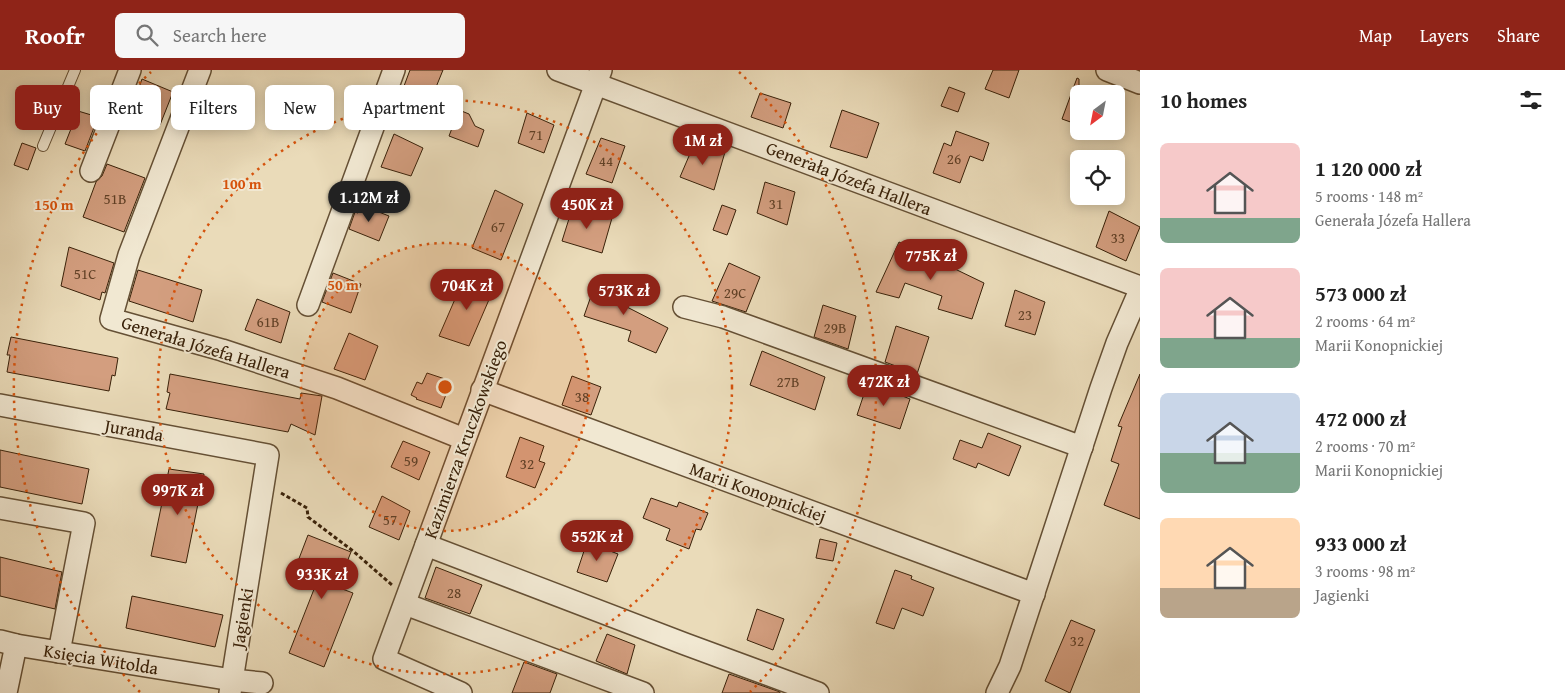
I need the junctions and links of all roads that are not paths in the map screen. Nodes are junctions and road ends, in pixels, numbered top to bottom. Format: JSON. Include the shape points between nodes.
{"nodes":[{"id":1,"x":76,"y":70,"type":"edge"},
{"id":2,"x":130,"y":70,"type":"edge"},
{"id":3,"x":200,"y":70,"type":"edge"},
{"id":4,"x":394,"y":70,"type":"edge"},
{"id":5,"x":558,"y":70,"type":"edge"},
{"id":6,"x":1107,"y":70,"type":"edge"},
{"id":7,"x":599,"y":77,"type":"edge"},
{"id":8,"x":1140,"y":83,"type":"edge"},
{"id":9,"x":43,"y":146,"type":"dead end"},
{"id":10,"x":91,"y":171,"type":"dead end"},
{"id":11,"x":1140,"y":288,"type":"edge"},
{"id":12,"x":308,"y":305,"type":"dead end"},
{"id":13,"x":684,"y":307,"type":"dead end"},
{"id":14,"x":482,"y":390,"type":"junction"},
{"id":15,"x":0,"y":405,"type":"edge"},
{"id":16,"x":464,"y":439,"type":"junction"},
{"id":17,"x":1082,"y":447,"type":"junction"},
{"id":18,"x":268,"y":455,"type":"joint"},
{"id":19,"x":0,"y":508,"type":"edge"},
{"id":20,"x":426,"y":545,"type":"junction"},
{"id":21,"x":1034,"y":594,"type":"junction"},
{"id":22,"x":406,"y":601,"type":"junction"},
{"id":23,"x":8,"y":643,"type":"edge"},
{"id":24,"x":60,"y":652,"type":"junction"},
{"id":25,"x":262,"y":683,"type":"dead end"},
{"id":26,"x":231,"y":687,"type":"edge"},
{"id":27,"x":6,"y":693,"type":"edge"},
{"id":28,"x":462,"y":693,"type":"edge"},
{"id":29,"x":643,"y":693,"type":"edge"},
{"id":30,"x":818,"y":693,"type":"edge"},
{"id":31,"x":997,"y":693,"type":"edge"}],
"edges":[{"from":1,"to":9,"type":"lane"},
{"from":2,"to":10,"type":"street"},
{"from":3,"to":16,"type":"street","name":"Generała Józefa Hallera","via":[[129,255],[111,319],[222,350],[337,388]]},
{"from":4,"to":12,"type":"street"},
{"from":5,"to":7,"type":"street","name":"Generała Józefa Hallera"},
{"from":6,"to":8,"type":"street"},
{"from":7,"to":11,"type":"street","name":"Generała Józefa Hallera"},
{"from":7,"to":14,"type":"street","name":"Kazimierza Kruczkowskiego"},
{"from":11,"to":17,"type":"street","via":[[1117,343]]},
{"from":13,"to":17,"type":"street","via":[[732,320]]},
{"from":14,"to":16,"type":"street","name":"Kazimierza Kruczkowskiego"},
{"from":14,"to":21,"type":"street","name":"Marii Konopnickiej"},
{"from":15,"to":18,"type":"street","name":"Juranda"},
{"from":16,"to":20,"type":"street","name":"Kazimierza Kruczkowskiego"},
{"from":17,"to":21,"type":"street"},
{"from":18,"to":26,"type":"street","name":"Jagienki"},
{"from":19,"to":24,"type":"street","via":[[84,523]]},
{"from":20,"to":22,"type":"street","name":"Kazimierza Kruczkowskiego"},
{"from":20,"to":30,"type":"street"},
{"from":21,"to":31,"type":"street","via":[[1010,666]]},
{"from":22,"to":28,"type":"street","name":"Kazimierza Kruczkowskiego","via":[[384,659]]},
{"from":22,"to":29,"type":"street"},
{"from":23,"to":24,"type":"street","name":"Księcia Witolda"},
{"from":23,"to":27,"type":"street"},
{"from":24,"to":26,"type":"street","name":"Księcia Witolda"},
{"from":25,"to":26,"type":"street","name":"Księcia Witolda"}]}
